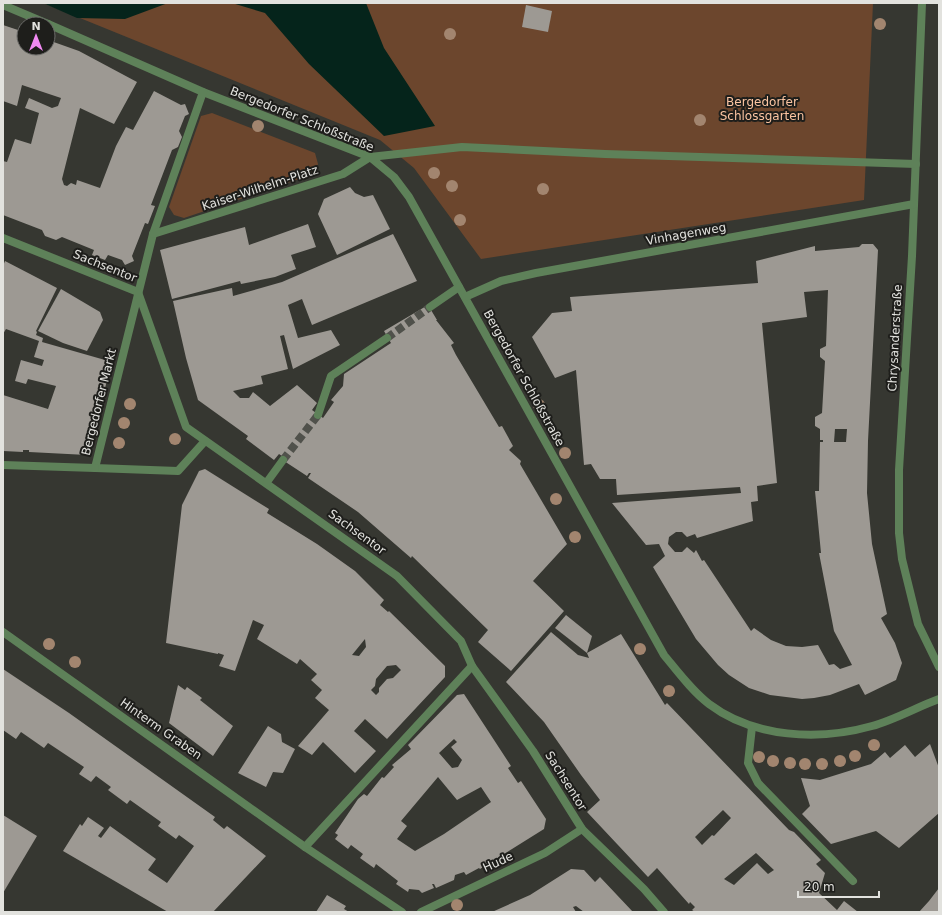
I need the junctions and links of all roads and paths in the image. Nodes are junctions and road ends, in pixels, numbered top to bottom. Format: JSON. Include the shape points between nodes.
{"nodes":[{"id":1,"x":922,"y":3,"type":"edge"},
{"id":2,"x":3,"y":5,"type":"edge"},
{"id":3,"x":29,"y":16,"type":"edge"},
{"id":4,"x":56,"y":28,"type":"edge"},
{"id":5,"x":203,"y":92,"type":"junction"},
{"id":6,"x":370,"y":157,"type":"junction"},
{"id":7,"x":916,"y":164,"type":"junction"},
{"id":8,"x":914,"y":204,"type":"junction"},
{"id":9,"x":153,"y":234,"type":"junction"},
{"id":10,"x":3,"y":238,"type":"edge"},
{"id":11,"x":459,"y":287,"type":"junction"},
{"id":12,"x":138,"y":292,"type":"junction"},
{"id":13,"x":465,"y":297,"type":"junction"},
{"id":14,"x":430,"y":307,"type":"tunnel mouth"},
{"id":15,"x":387,"y":338,"type":"tunnel mouth"},
{"id":16,"x":318,"y":415,"type":"tunnel mouth"},
{"id":17,"x":205,"y":441,"type":"junction"},
{"id":18,"x":283,"y":460,"type":"tunnel mouth"},
{"id":19,"x":3,"y":465,"type":"edge"},
{"id":20,"x":96,"y":468,"type":"junction"},
{"id":21,"x":267,"y":482,"type":"junction"},
{"id":22,"x":3,"y":632,"type":"edge"},
{"id":23,"x":472,"y":666,"type":"junction"},
{"id":24,"x":939,"y":667,"type":"edge"},
{"id":25,"x":939,"y":699,"type":"edge"},
{"id":26,"x":752,"y":727,"type":"junction"},
{"id":27,"x":582,"y":829,"type":"junction"},
{"id":28,"x":305,"y":846,"type":"junction"},
{"id":29,"x":853,"y":881,"type":"dead end"},
{"id":30,"x":402,"y":912,"type":"edge"},
{"id":31,"x":421,"y":912,"type":"edge"},
{"id":32,"x":664,"y":912,"type":"edge"}],
"edges":[{"from":1,"to":7,"type":"street","name":"Chrysanderstraße"},
{"from":2,"to":3,"type":"street","name":"Bergedorfer Schloßstraße"},
{"from":4,"to":5,"type":"street","name":"Bergedorfer Schloßstraße"},
{"from":5,"to":6,"type":"street","name":"Bergedorfer Schloßstraße"},
{"from":5,"to":9,"type":"street"},
{"from":6,"to":7,"type":"street","via":[[462,147]]},
{"from":6,"to":9,"type":"street","name":"Kaiser-Wilhelm-Platz","via":[[343,174]]},
{"from":6,"to":11,"type":"street","name":"Bergedorfer Schloßstraße","via":[[394,177],[410,197]]},
{"from":7,"to":8,"type":"street","name":"Chrysanderstraße"},
{"from":8,"to":13,"type":"street","name":"Vinhagenweg","via":[[536,273],[501,281]]},
{"from":8,"to":24,"type":"street","name":"Chrysanderstraße","via":[[899,470],[899,533],[902,559],[918,624]]},
{"from":9,"to":12,"type":"street"},
{"from":10,"to":12,"type":"street","name":"Sachsentor"},
{"from":11,"to":13,"type":"street","name":"Bergedorfer Schloßstraße"},
{"from":11,"to":14,"type":"street"},
{"from":12,"to":17,"type":"street","name":"Sachsentor","via":[[186,427]]},
{"from":12,"to":20,"type":"street","name":"Bergedorfer Markt"},
{"from":13,"to":26,"type":"street","name":"Bergedorfer Schloßstraße","via":[[664,655],[710,704],[729,717]]},
{"from":15,"to":16,"type":"street","via":[[331,376]]},
{"from":17,"to":20,"type":"street","name":"Bergedorfer Markt","via":[[178,471]]},
{"from":17,"to":21,"type":"street","name":"Sachsentor"},
{"from":18,"to":21,"type":"street"},
{"from":19,"to":20,"type":"street"},
{"from":21,"to":23,"type":"street","name":"Sachsentor","via":[[397,576],[461,641]]},
{"from":22,"to":28,"type":"street","name":"Hinterm Graben"},
{"from":23,"to":27,"type":"street","name":"Sachsentor","via":[[533,751]]},
{"from":23,"to":28,"type":"street"},
{"from":25,"to":26,"type":"street","name":"Bergedorfer Schloßstraße","via":[[873,726],[846,732],[794,734]]},
{"from":26,"to":29,"type":"street","via":[[748,763],[758,783]]},
{"from":27,"to":31,"type":"street","name":"Hude","via":[[545,853]]},
{"from":27,"to":32,"type":"street","name":"Sachsentor"},
{"from":28,"to":30,"type":"street","name":"Hinterm Graben"}]}
